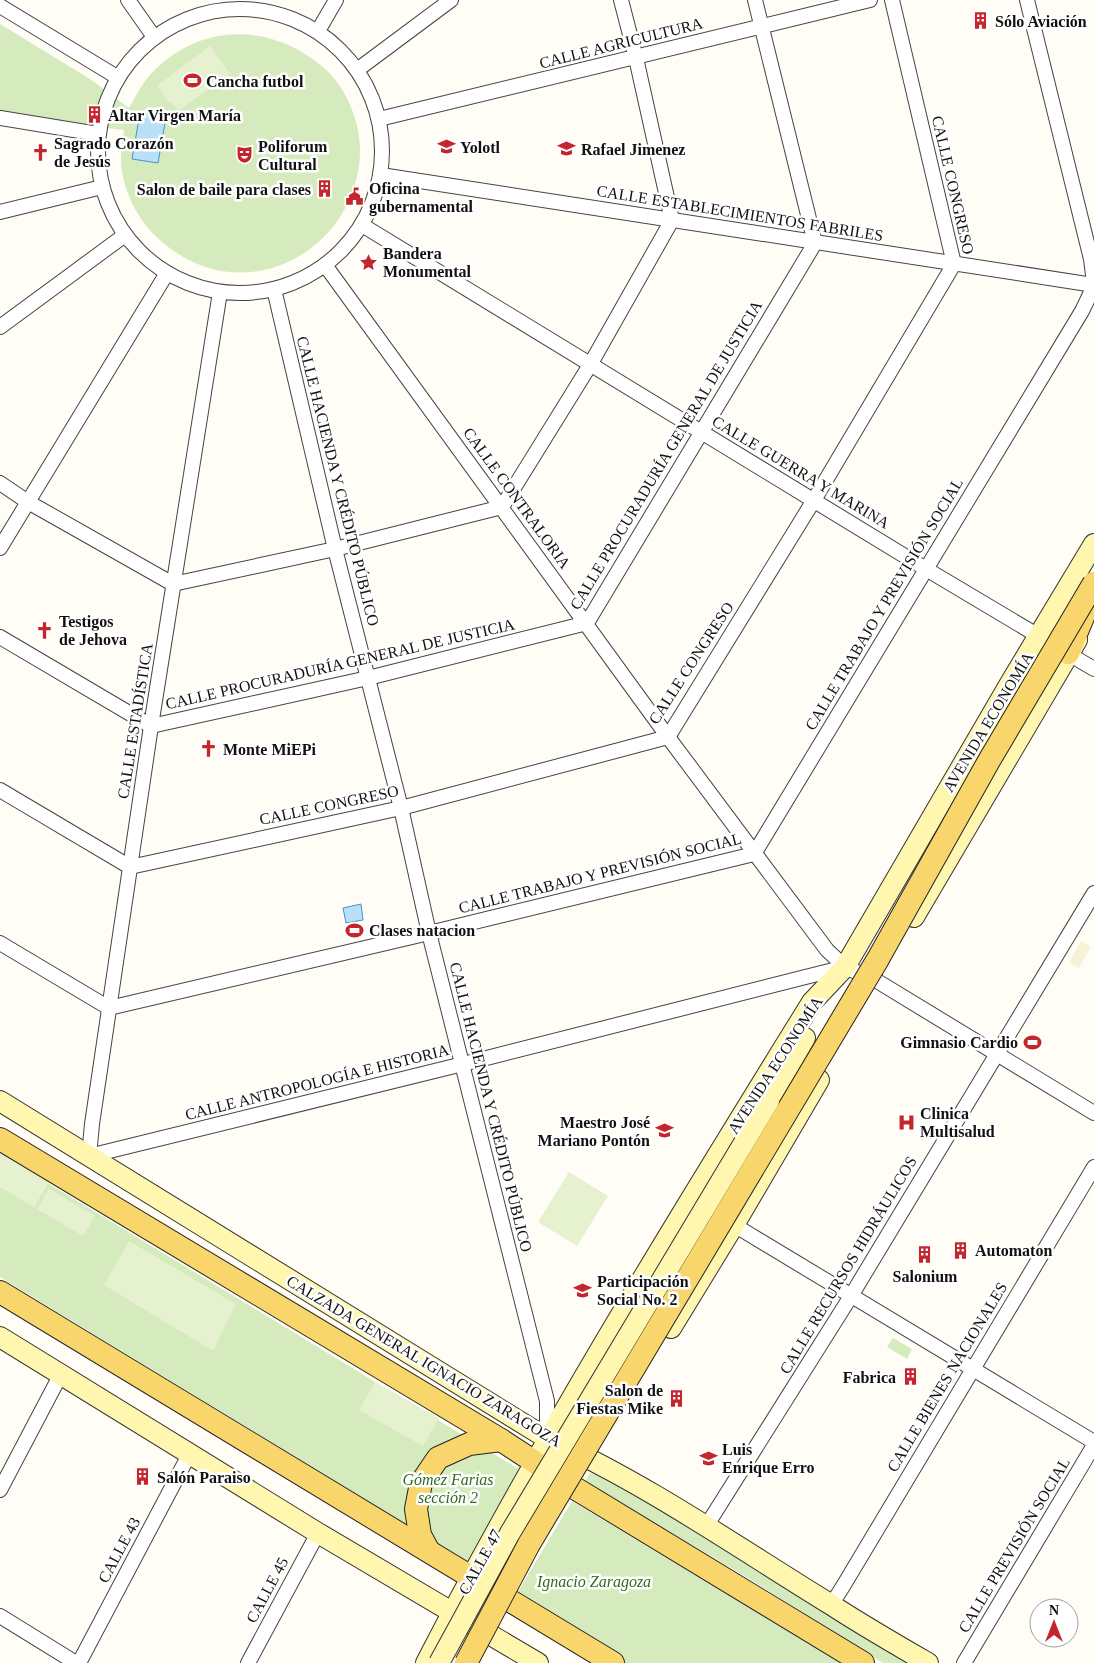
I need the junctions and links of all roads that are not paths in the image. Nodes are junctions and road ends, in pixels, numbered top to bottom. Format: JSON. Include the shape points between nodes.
{"nodes":[{"id":1,"x":128,"y":0,"type":"edge"},
{"id":2,"x":336,"y":0,"type":"edge"},
{"id":3,"x":451,"y":0,"type":"edge"},
{"id":4,"x":621,"y":0,"type":"edge"},
{"id":5,"x":755,"y":0,"type":"edge"},
{"id":6,"x":870,"y":0,"type":"edge"},
{"id":7,"x":892,"y":0,"type":"edge"},
{"id":8,"x":1027,"y":0,"type":"edge"},
{"id":9,"x":0,"y":6,"type":"edge"},
{"id":10,"x":207,"y":6,"type":"edge"},
{"id":11,"x":268,"y":6,"type":"edge"},
{"id":12,"x":762,"y":27,"type":"junction"},
{"id":13,"x":318,"y":32,"type":"junction"},
{"id":14,"x":154,"y":37,"type":"junction"},
{"id":15,"x":636,"y":58,"type":"junction"},
{"id":16,"x":356,"y":70,"type":"junction"},
{"id":17,"x":117,"y":77,"type":"junction"},
{"id":18,"x":0,"y":118,"type":"edge"},
{"id":19,"x":379,"y":120,"type":"junction"},
{"id":20,"x":98,"y":134,"type":"junction"},
{"id":21,"x":381,"y":176,"type":"junction"},
{"id":22,"x":102,"y":187,"type":"junction"},
{"id":23,"x":0,"y":212,"type":"edge"},
{"id":24,"x":672,"y":220,"type":"junction"},
{"id":25,"x":362,"y":226,"type":"junction"},
{"id":26,"x":125,"y":235,"type":"junction"},
{"id":27,"x":814,"y":243,"type":"junction"},
{"id":28,"x":954,"y":264,"type":"junction"},
{"id":29,"x":325,"y":265,"type":"junction"},
{"id":30,"x":167,"y":273,"type":"junction"},
{"id":31,"x":1094,"y":285,"type":"edge"},
{"id":32,"x":274,"y":289,"type":"junction"},
{"id":33,"x":220,"y":292,"type":"junction"},
{"id":34,"x":0,"y":327,"type":"edge"},
{"id":35,"x":590,"y":365,"type":"junction"},
{"id":36,"x":702,"y":431,"type":"junction"},
{"id":37,"x":0,"y":482,"type":"edge"},
{"id":38,"x":814,"y":500,"type":"junction"},
{"id":39,"x":28,"y":502,"type":"junction"},
{"id":40,"x":502,"y":507,"type":"junction"},
{"id":41,"x":1094,"y":544,"type":"edge"},
{"id":42,"x":0,"y":548,"type":"edge"},
{"id":43,"x":335,"y":549,"type":"junction"},
{"id":44,"x":926,"y":569,"type":"junction"},
{"id":45,"x":1094,"y":583,"type":"edge"},
{"id":46,"x":173,"y":584,"type":"junction"},
{"id":47,"x":1094,"y":594,"type":"edge"},
{"id":48,"x":1094,"y":612,"type":"edge"},
{"id":49,"x":587,"y":623,"type":"junction"},
{"id":50,"x":1039,"y":635,"type":"junction"},
{"id":51,"x":0,"y":637,"type":"edge"},
{"id":52,"x":1068,"y":653,"type":"junction"},
{"id":53,"x":1094,"y":669,"type":"edge"},
{"id":54,"x":368,"y":678,"type":"junction"},
{"id":55,"x":151,"y":726,"type":"junction"},
{"id":56,"x":668,"y":737,"type":"junction"},
{"id":57,"x":0,"y":790,"type":"edge"},
{"id":58,"x":401,"y":808,"type":"junction"},
{"id":59,"x":754,"y":854,"type":"junction"},
{"id":60,"x":130,"y":867,"type":"junction"},
{"id":61,"x":1094,"y":893,"type":"edge"},
{"id":62,"x":429,"y":933,"type":"junction"},
{"id":63,"x":0,"y":943,"type":"edge"},
{"id":64,"x":845,"y":967,"type":"junction"},
{"id":65,"x":877,"y":980,"type":"junction"},
{"id":66,"x":110,"y":1008,"type":"junction"},
{"id":67,"x":997,"y":1053,"type":"junction"},
{"id":68,"x":463,"y":1064,"type":"junction"},
{"id":69,"x":0,"y":1101,"type":"edge"},
{"id":70,"x":1094,"y":1113,"type":"edge"},
{"id":71,"x":0,"y":1139,"type":"edge"},
{"id":72,"x":89,"y":1156,"type":"junction"},
{"id":73,"x":1094,"y":1167,"type":"edge"},
{"id":74,"x":734,"y":1225,"type":"junction"},
{"id":75,"x":0,"y":1292,"type":"edge"},
{"id":76,"x":851,"y":1296,"type":"junction"},
{"id":77,"x":0,"y":1338,"type":"edge"},
{"id":78,"x":972,"y":1368,"type":"junction"},
{"id":79,"x":61,"y":1374,"type":"junction"},
{"id":80,"x":583,"y":1380,"type":"junction"},
{"id":81,"x":625,"y":1402,"type":"junction"},
{"id":82,"x":548,"y":1439,"type":"junction"},
{"id":83,"x":501,"y":1440,"type":"junction"},
{"id":84,"x":1094,"y":1443,"type":"edge"},
{"id":85,"x":190,"y":1453,"type":"junction"},
{"id":86,"x":591,"y":1458,"type":"junction"},
{"id":87,"x":536,"y":1461,"type":"junction"},
{"id":88,"x":573,"y":1487,"type":"junction"},
{"id":89,"x":0,"y":1490,"type":"edge"},
{"id":90,"x":707,"y":1525,"type":"junction"},
{"id":91,"x":318,"y":1532,"type":"junction"},
{"id":92,"x":428,"y":1550,"type":"junction"},
{"id":93,"x":472,"y":1577,"type":"junction"},
{"id":94,"x":510,"y":1600,"type":"junction"},
{"id":95,"x":831,"y":1605,"type":"junction"},
{"id":96,"x":452,"y":1613,"type":"junction"},
{"id":97,"x":0,"y":1616,"type":"edge"},
{"id":98,"x":492,"y":1635,"type":"junction"},
{"id":99,"x":78,"y":1663,"type":"edge"},
{"id":100,"x":248,"y":1663,"type":"edge"},
{"id":101,"x":426,"y":1663,"type":"edge"},
{"id":102,"x":438,"y":1663,"type":"edge"},
{"id":103,"x":450,"y":1663,"type":"edge"},
{"id":104,"x":466,"y":1663,"type":"edge"},
{"id":105,"x":478,"y":1663,"type":"edge"},
{"id":106,"x":538,"y":1663,"type":"edge"},
{"id":107,"x":613,"y":1663,"type":"edge"},
{"id":108,"x":864,"y":1663,"type":"edge"},
{"id":109,"x":928,"y":1663,"type":"edge"},
{"id":110,"x":964,"y":1663,"type":"edge"}],
"edges":[{"from":1,"to":14,"type":"street"},
{"from":2,"to":13,"type":"street"},
{"from":3,"to":16,"type":"street"},
{"from":4,"to":15,"type":"street"},
{"from":5,"to":12,"type":"street"},
{"from":6,"to":12,"type":"street","name":"CALLE AGRICULTURA"},
{"from":7,"to":28,"type":"street","name":"CALLE CONGRESO"},
{"from":8,"to":31,"type":"street","via":[[1091,259]]},
{"from":9,"to":17,"type":"street"},
{"from":10,"to":11,"type":"street","via":[[247,9]]},
{"from":10,"to":14,"type":"street"},
{"from":11,"to":13,"type":"street"},
{"from":12,"to":15,"type":"street","name":"CALLE AGRICULTURA"},
{"from":12,"to":27,"type":"street"},
{"from":13,"to":16,"type":"street","via":[[344,53]]},
{"from":14,"to":17,"type":"street"},
{"from":15,"to":19,"type":"street","name":"CALLE AGRICULTURA"},
{"from":15,"to":24,"type":"street"},
{"from":16,"to":19,"type":"street"},
{"from":17,"to":20,"type":"street","via":[[106,102]]},
{"from":18,"to":20,"type":"street"},
{"from":19,"to":21,"type":"street","via":[[383,148]]},
{"from":20,"to":22,"type":"street","via":[[97,161]]},
{"from":21,"to":24,"type":"street","name":"CALLE ESTABLECIMIENTOS FABRILES"},
{"from":21,"to":25,"type":"street"},
{"from":22,"to":23,"type":"street"},
{"from":22,"to":26,"type":"street","via":[[111,212]]},
{"from":24,"to":27,"type":"street","name":"CALLE ESTABLECIMIENTOS FABRILES"},
{"from":24,"to":35,"type":"street"},
{"from":25,"to":29,"type":"street"},
{"from":25,"to":35,"type":"street","name":"CALLE GUERRA Y MARINA"},
{"from":26,"to":30,"type":"street","via":[[144,256]]},
{"from":26,"to":34,"type":"street"},
{"from":27,"to":28,"type":"street","name":"CALLE ESTABLECIMIENTOS FABRILES"},
{"from":27,"to":36,"type":"street","name":"CALLE PROCURADURÍA GENERAL DE JUSTICIA"},
{"from":28,"to":31,"type":"street","name":"CALLE ESTABLECIMIENTOS FABRILES"},
{"from":28,"to":38,"type":"street","name":"CALLE CONGRESO"},
{"from":29,"to":32,"type":"street","via":[[301,280]]},
{"from":29,"to":40,"type":"street","name":"CALLE CONTRALORIA"},
{"from":30,"to":33,"type":"street","via":[[192,285]]},
{"from":30,"to":39,"type":"street"},
{"from":31,"to":44,"type":"street","name":"CALLE TRABAJO Y PREVISIÓN SOCIAL","via":[[1082,311]]},
{"from":32,"to":33,"type":"street"},
{"from":32,"to":43,"type":"street","name":"CALLE HACIENDA Y CRÉDITO PÚBLICO"},
{"from":33,"to":46,"type":"street","name":"CALLE ESTADÍSTICA"},
{"from":35,"to":36,"type":"street","name":"CALLE GUERRA Y MARINA"},
{"from":35,"to":40,"type":"street"},
{"from":36,"to":38,"type":"street","name":"CALLE GUERRA Y MARINA"},
{"from":36,"to":49,"type":"street","name":"CALLE PROCURADURÍA GENERAL DE JUSTICIA"},
{"from":37,"to":39,"type":"street"},
{"from":38,"to":44,"type":"street","name":"CALLE GUERRA Y MARINA"},
{"from":38,"to":56,"type":"street","name":"CALLE CONGRESO"},
{"from":39,"to":42,"type":"street"},
{"from":39,"to":46,"type":"street"},
{"from":40,"to":43,"type":"street"},
{"from":40,"to":49,"type":"street","name":"CALLE CONTRALORIA"},
{"from":41,"to":50,"type":"main road","name":"AVENIDA ECONOMÍA"},
{"from":43,"to":46,"type":"street"},
{"from":43,"to":54,"type":"street","name":"CALLE HACIENDA Y CRÉDITO PÚBLICO"},
{"from":44,"to":50,"type":"street","name":"CALLE GUERRA Y MARINA"},
{"from":44,"to":59,"type":"street","name":"CALLE TRABAJO Y PREVISIÓN SOCIAL"},
{"from":45,"to":104,"type":"main road","bridge":true,"via":[[990,759],[878,959],[530,1544]]},
{"from":46,"to":55,"type":"street","name":"CALLE ESTADÍSTICA"},
{"from":47,"to":52,"type":"main road"},
{"from":48,"to":52,"type":"main road","name":"AVENIDA ECONOMÍA"},
{"from":49,"to":54,"type":"street","name":"CALLE PROCURADURÍA GENERAL DE JUSTICIA"},
{"from":49,"to":56,"type":"street","name":"CALLE CONTRALORIA"},
{"from":50,"to":52,"type":"street","name":"CALLE GUERRA Y MARINA"},
{"from":50,"to":64,"type":"main road","name":"AVENIDA ECONOMÍA"},
{"from":51,"to":55,"type":"street","name":"CALLE PROCURADURÍA GENERAL DE JUSTICIA"},
{"from":52,"to":53,"type":"street","name":"CALLE GUERRA Y MARINA"},
{"from":52,"to":65,"type":"main road","name":"AVENIDA ECONOMÍA"},
{"from":54,"to":55,"type":"street","name":"CALLE PROCURADURÍA GENERAL DE JUSTICIA"},
{"from":54,"to":58,"type":"street","name":"CALLE HACIENDA Y CRÉDITO PÚBLICO"},
{"from":55,"to":60,"type":"street","name":"CALLE ESTADÍSTICA"},
{"from":56,"to":58,"type":"street","name":"CALLE CONGRESO"},
{"from":56,"to":59,"type":"street","name":"CALLE CONTRALORIA"},
{"from":57,"to":60,"type":"street"},
{"from":58,"to":60,"type":"street","name":"CALLE CONGRESO"},
{"from":58,"to":62,"type":"street","name":"CALLE HACIENDA Y CRÉDITO PÚBLICO"},
{"from":59,"to":62,"type":"street","name":"CALLE TRABAJO Y PREVISIÓN SOCIAL"},
{"from":59,"to":64,"type":"street","name":"CALLE CONTRALORIA","via":[[827,950]]},
{"from":60,"to":66,"type":"street","name":"CALLE ESTADÍSTICA"},
{"from":61,"to":67,"type":"street","name":"CALLE RECURSOS HIDRÁULICOS"},
{"from":62,"to":66,"type":"street","name":"CALLE TRABAJO Y PREVISIÓN SOCIAL"},
{"from":62,"to":68,"type":"street","name":"CALLE HACIENDA Y CRÉDITO PÚBLICO"},
{"from":63,"to":66,"type":"street"},
{"from":64,"to":65,"type":"street"},
{"from":64,"to":68,"type":"street","name":"CALLE ANTROPOLOGÍA E HISTORIA"},
{"from":64,"to":80,"type":"main road","name":"AVENIDA ECONOMÍA","via":[[812,1002]]},
{"from":64,"to":102,"type":"main road","bridge":true,"via":[[769,1101],[510,1532]]},
{"from":65,"to":67,"type":"street"},
{"from":65,"to":74,"type":"main road","name":"AVENIDA ECONOMÍA"},
{"from":66,"to":72,"type":"street","name":"CALLE ESTADÍSTICA"},
{"from":67,"to":70,"type":"street"},
{"from":67,"to":76,"type":"street","name":"CALLE RECURSOS HIDRÁULICOS"},
{"from":68,"to":72,"type":"street","name":"CALLE ANTROPOLOGÍA E HISTORIA"},
{"from":68,"to":82,"type":"street","name":"CALLE HACIENDA Y CRÉDITO PÚBLICO","via":[[547,1401]]},
{"from":69,"to":72,"type":"main road","name":"CALZADA GENERAL IGNACIO ZARAGOZA"},
{"from":71,"to":83,"type":"main road","name":"CALZADA GENERAL IGNACIO ZARAGOZA"},
{"from":72,"to":82,"type":"main road","name":"CALZADA GENERAL IGNACIO ZARAGOZA"},
{"from":73,"to":78,"type":"street","name":"CALLE BIENES NACIONALES"},
{"from":74,"to":76,"type":"street"},
{"from":74,"to":81,"type":"main road","name":"AVENIDA ECONOMÍA"},
{"from":75,"to":92,"type":"main road"},
{"from":76,"to":78,"type":"street"},
{"from":76,"to":90,"type":"street","name":"CALLE RECURSOS HIDRÁULICOS"},
{"from":77,"to":79,"type":"main road"},
{"from":78,"to":84,"type":"street"},
{"from":78,"to":95,"type":"street","name":"CALLE BIENES NACIONALES"},
{"from":79,"to":85,"type":"main road"},
{"from":79,"to":89,"type":"street"},
{"from":80,"to":81,"type":"main road","via":[[587,1398],[594,1404],[606,1407]]},
{"from":80,"to":82,"type":"main road","name":"AVENIDA ECONOMÍA"},
{"from":81,"to":86,"type":"main road","name":"AVENIDA ECONOMÍA"},
{"from":82,"to":86,"type":"main road","name":"CALZADA GENERAL IGNACIO ZARAGOZA"},
{"from":82,"to":87,"type":"main road","name":"AVENIDA ECONOMÍA"},
{"from":83,"to":87,"type":"main road","name":"CALZADA GENERAL IGNACIO ZARAGOZA"},
{"from":83,"to":92,"type":"main road","via":[[469,1444],[438,1458],[422,1483],[416,1509],[420,1535]]},
{"from":84,"to":110,"type":"street","name":"CALLE PREVISIÓN SOCIAL"},
{"from":85,"to":91,"type":"main road"},
{"from":85,"to":99,"type":"street","name":"CALLE 43"},
{"from":86,"to":88,"type":"main road","name":"AVENIDA ECONOMÍA"},
{"from":86,"to":90,"type":"main road","name":"CALZADA GENERAL IGNACIO ZARAGOZA"},
{"from":87,"to":88,"type":"main road","name":"CALZADA GENERAL IGNACIO ZARAGOZA"},
{"from":87,"to":93,"type":"main road","name":"CALLE 47"},
{"from":88,"to":94,"type":"main road"},
{"from":88,"to":108,"type":"main road","name":"CALZADA GENERAL IGNACIO ZARAGOZA"},
{"from":90,"to":95,"type":"main road","name":"CALZADA GENERAL IGNACIO ZARAGOZA"},
{"from":91,"to":96,"type":"main road"},
{"from":91,"to":100,"type":"street","name":"CALLE 45"},
{"from":92,"to":93,"type":"main road"},
{"from":93,"to":94,"type":"main road"},
{"from":93,"to":96,"type":"main road","name":"CALLE 47"},
{"from":94,"to":98,"type":"main road"},
{"from":94,"to":107,"type":"main road"},
{"from":95,"to":109,"type":"main road","name":"CALZADA GENERAL IGNACIO ZARAGOZA"},
{"from":96,"to":98,"type":"main road"},
{"from":96,"to":101,"type":"main road","name":"CALLE 47"},
{"from":97,"to":99,"type":"street"},
{"from":98,"to":105,"type":"main road"},
{"from":98,"to":106,"type":"main road"},
{"from":102,"to":103,"type":"main road"}]}
